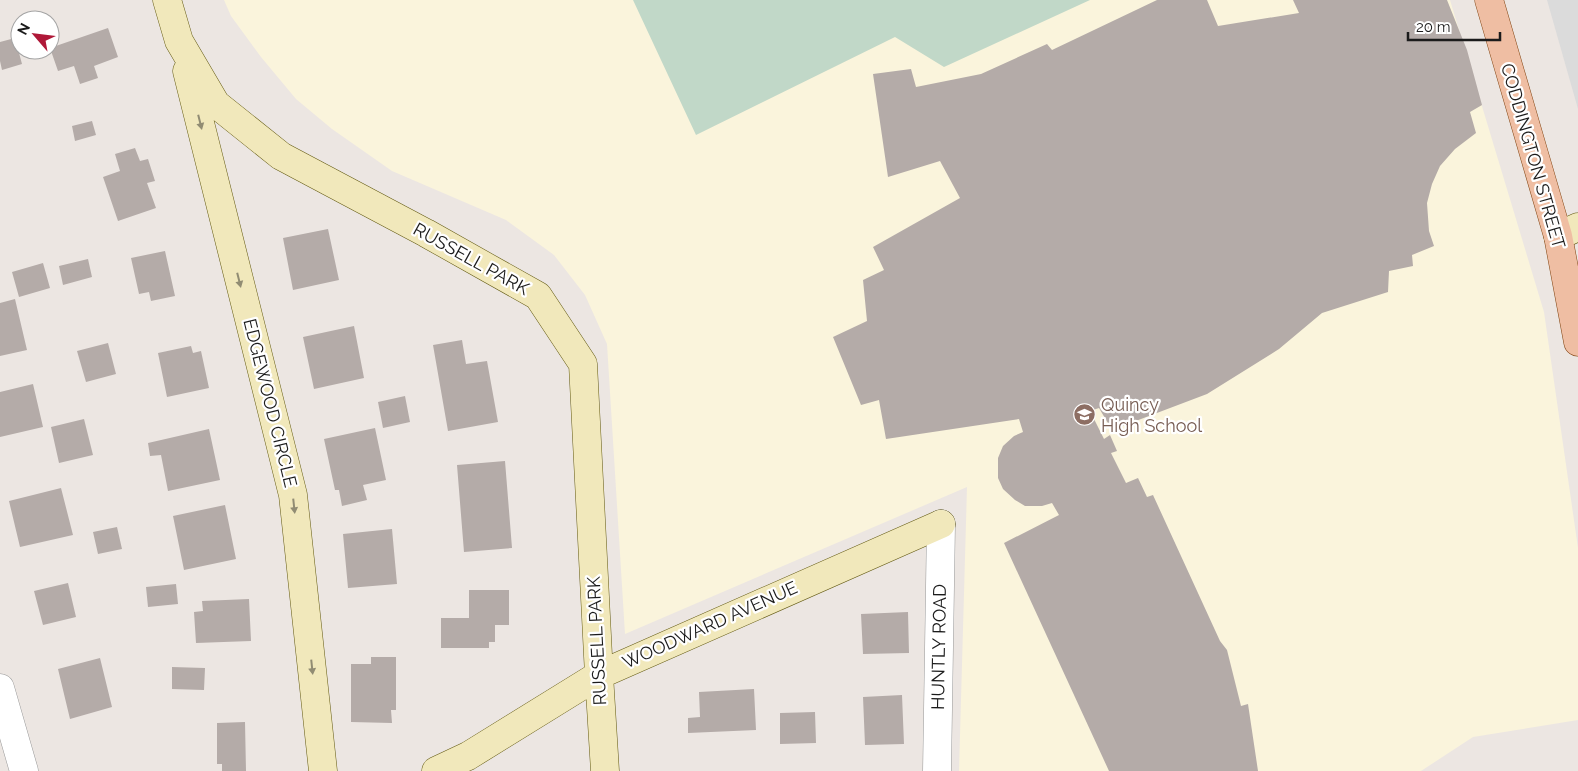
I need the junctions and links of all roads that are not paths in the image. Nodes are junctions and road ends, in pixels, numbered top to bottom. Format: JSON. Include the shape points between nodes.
{"nodes":[{"id":1,"x":167,"y":0,"type":"edge"},
{"id":2,"x":1489,"y":0,"type":"edge"},
{"id":3,"x":179,"y":41,"type":"junction"},
{"id":4,"x":1568,"y":232,"type":"edge"},
{"id":5,"x":1578,"y":342,"type":"edge"},
{"id":6,"x":941,"y":524,"type":"joint"},
{"id":7,"x":599,"y":674,"type":"junction"},
{"id":8,"x":0,"y":688,"type":"edge"},
{"id":9,"x":24,"y":771,"type":"edge"},
{"id":10,"x":323,"y":771,"type":"edge"},
{"id":11,"x":436,"y":771,"type":"edge"},
{"id":12,"x":606,"y":771,"type":"edge"},
{"id":13,"x":937,"y":771,"type":"edge"}],
"edges":[{"from":1,"to":3,"type":"street","name":"RUSSELL PARK"},
{"from":2,"to":4,"type":"main road","name":"CODDINGTON STREET"},
{"from":3,"to":7,"type":"street","name":"RUSSELL PARK","via":[[216,104],[281,156],[538,296],[583,364]]},
{"from":3,"to":10,"type":"street","name":"EDGEWOOD CIRCLE","one_way":true,"via":[[293,495]]},
{"from":4,"to":5,"type":"main road","name":"CODDINGTON STREET"},
{"from":6,"to":7,"type":"street","name":"WOODWARD AVENUE"},
{"from":6,"to":13,"type":"street","name":"HUNTLY ROAD"},
{"from":7,"to":11,"type":"street","name":"WOODWARD AVENUE","via":[[468,756]]},
{"from":7,"to":12,"type":"street","name":"RUSSELL PARK"},
{"from":8,"to":9,"type":"street"}]}
